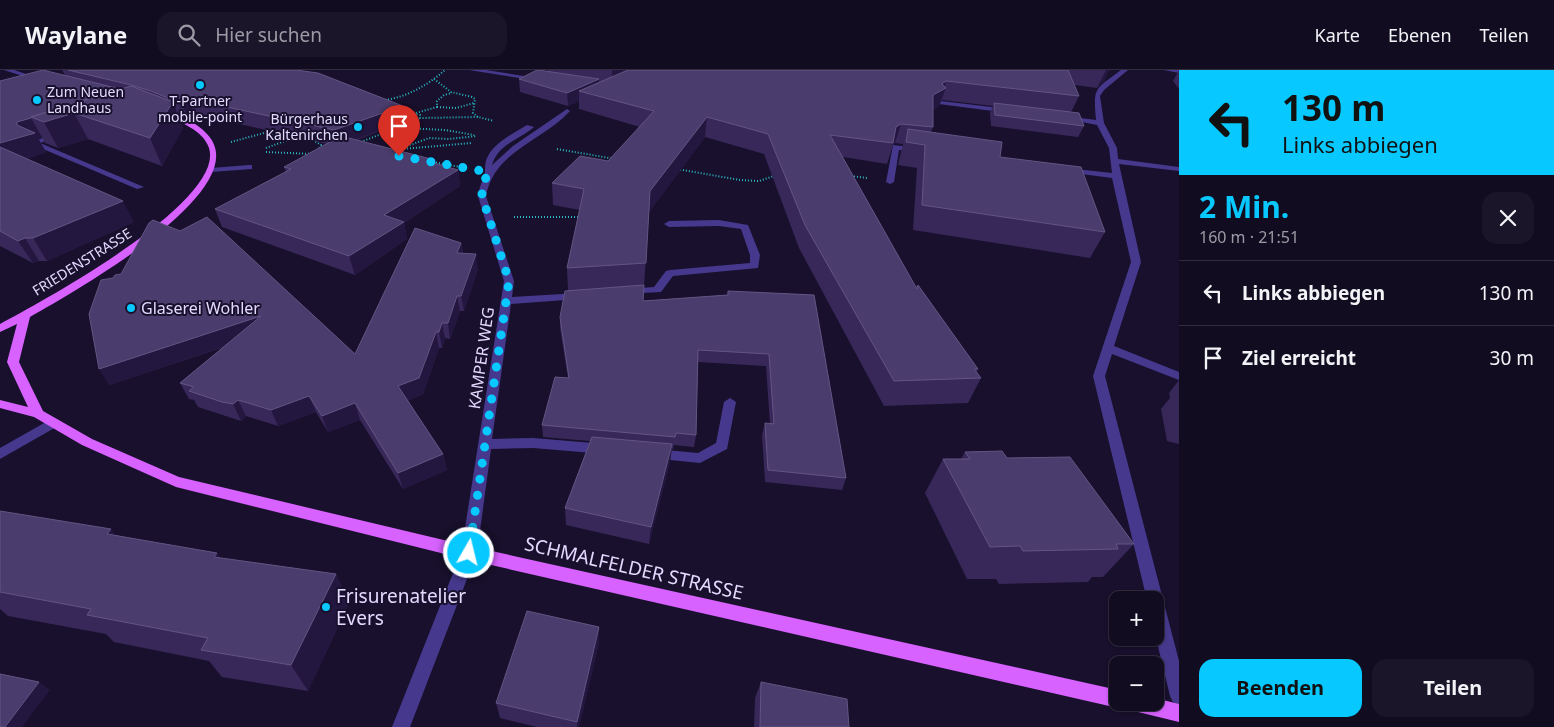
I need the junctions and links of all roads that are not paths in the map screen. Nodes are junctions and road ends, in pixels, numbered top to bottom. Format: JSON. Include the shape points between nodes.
{"nodes":[{"id":1,"x":6,"y":70,"type":"edge"},
{"id":2,"x":472,"y":70,"type":"edge"},
{"id":3,"x":1125,"y":70,"type":"edge"},
{"id":4,"x":1168,"y":70,"type":"edge"},
{"id":5,"x":1179,"y":72,"type":"edge"},
{"id":6,"x":41,"y":80,"type":"junction"},
{"id":7,"x":49,"y":80,"type":"edge"},
{"id":8,"x":547,"y":80,"type":"edge"},
{"id":9,"x":24,"y":84,"type":"edge"},
{"id":10,"x":941,"y":103,"type":"edge"},
{"id":11,"x":159,"y":112,"type":"edge"},
{"id":12,"x":1020,"y":113,"type":"edge"},
{"id":13,"x":1060,"y":118,"type":"edge"},
{"id":14,"x":542,"y":120,"type":"dead end"},
{"id":15,"x":1100,"y":123,"type":"junction"},
{"id":16,"x":533,"y":125,"type":"dead end"},
{"id":17,"x":71,"y":131,"type":"edge"},
{"id":18,"x":924,"y":151,"type":"edge"},
{"id":19,"x":1114,"y":161,"type":"junction"},
{"id":20,"x":249,"y":167,"type":"dead end"},
{"id":21,"x":1059,"y":169,"type":"edge"},
{"id":22,"x":211,"y":170,"type":"junction"},
{"id":23,"x":1179,"y":170,"type":"edge"},
{"id":24,"x":488,"y":172,"type":"junction"},
{"id":25,"x":1116,"y":176,"type":"junction"},
{"id":26,"x":890,"y":182,"type":"road end"},
{"id":27,"x":140,"y":186,"type":"dead end"},
{"id":28,"x":669,"y":224,"type":"dead end"},
{"id":29,"x":619,"y":292,"type":"edge"},
{"id":30,"x":591,"y":295,"type":"edge"},
{"id":31,"x":506,"y":301,"type":"junction"},
{"id":32,"x":25,"y":315,"type":"junction"},
{"id":33,"x":0,"y":329,"type":"edge"},
{"id":34,"x":1108,"y":348,"type":"junction"},
{"id":35,"x":1179,"y":376,"type":"edge"},
{"id":36,"x":730,"y":402,"type":"dead end"},
{"id":37,"x":0,"y":404,"type":"edge"},
{"id":38,"x":38,"y":414,"type":"junction"},
{"id":39,"x":52,"y":423,"type":"junction"},
{"id":40,"x":485,"y":444,"type":"junction"},
{"id":41,"x":620,"y":451,"type":"edge"},
{"id":42,"x":638,"y":452,"type":"edge"},
{"id":43,"x":0,"y":454,"type":"edge"},
{"id":44,"x":469,"y":553,"type":"junction"},
{"id":45,"x":1179,"y":696,"type":"edge"},
{"id":46,"x":1109,"y":697,"type":"edge"},
{"id":47,"x":1164,"y":709,"type":"edge"},
{"id":48,"x":1179,"y":713,"type":"edge"},
{"id":49,"x":401,"y":727,"type":"edge"}],
"edges":[{"from":1,"to":6,"type":"street"},
{"from":2,"to":8,"type":"street"},
{"from":3,"to":15,"type":"street","via":[[1100,89],[1097,96]]},
{"from":4,"to":5,"type":"street"},
{"from":6,"to":7,"type":"main road"},
{"from":6,"to":9,"type":"main road"},
{"from":10,"to":12,"type":"street"},
{"from":11,"to":22,"type":"main road","name":"FRIEDENSTRASSE","via":[[198,130],[213,147]]},
{"from":13,"to":15,"type":"street"},
{"from":14,"to":24,"type":"street","via":[[571,109],[521,143]]},
{"from":15,"to":19,"type":"street","via":[[1113,148]]},
{"from":16,"to":24,"type":"street","name":"KAMPER WEG","via":[[491,154],[487,162]]},
{"from":17,"to":27,"type":"street","via":[[33,143]]},
{"from":18,"to":26,"type":"street","via":[[896,147]]},
{"from":19,"to":23,"type":"street"},
{"from":19,"to":25,"type":"street"},
{"from":20,"to":22,"type":"street"},
{"from":21,"to":25,"type":"street"},
{"from":22,"to":32,"type":"main road","name":"FRIEDENSTRASSE","via":[[192,198],[146,239]]},
{"from":24,"to":31,"type":"street","name":"KAMPER WEG","via":[[482,188],[509,281]]},
{"from":25,"to":34,"type":"street","via":[[1136,262]]},
{"from":28,"to":29,"type":"street","via":[[719,223],[745,227],[755,255],[755,266],[670,273],[657,290]]},
{"from":30,"to":31,"type":"street"},
{"from":31,"to":40,"type":"street","name":"KAMPER WEG"},
{"from":32,"to":33,"type":"main road","name":"FRIEDENSTRASSE"},
{"from":32,"to":38,"type":"main road","via":[[13,362]]},
{"from":34,"to":35,"type":"street"},
{"from":34,"to":45,"type":"street","via":[[1099,376]]},
{"from":36,"to":42,"type":"street","via":[[722,446],[700,458]]},
{"from":37,"to":38,"type":"main road","name":"SCHMALFELDER STRASSE"},
{"from":38,"to":39,"type":"main road","name":"SCHMALFELDER STRASSE"},
{"from":39,"to":43,"type":"street"},
{"from":39,"to":44,"type":"main road","name":"SCHMALFELDER STRASSE","via":[[176,482]]},
{"from":40,"to":41,"type":"street","via":[[533,443]]},
{"from":40,"to":44,"type":"street","name":"KAMPER WEG"},
{"from":44,"to":46,"type":"main road","name":"SCHMALFELDER STRASSE"},
{"from":44,"to":49,"type":"street","name":"KAMPER WEG"},
{"from":47,"to":48,"type":"main road"}]}
